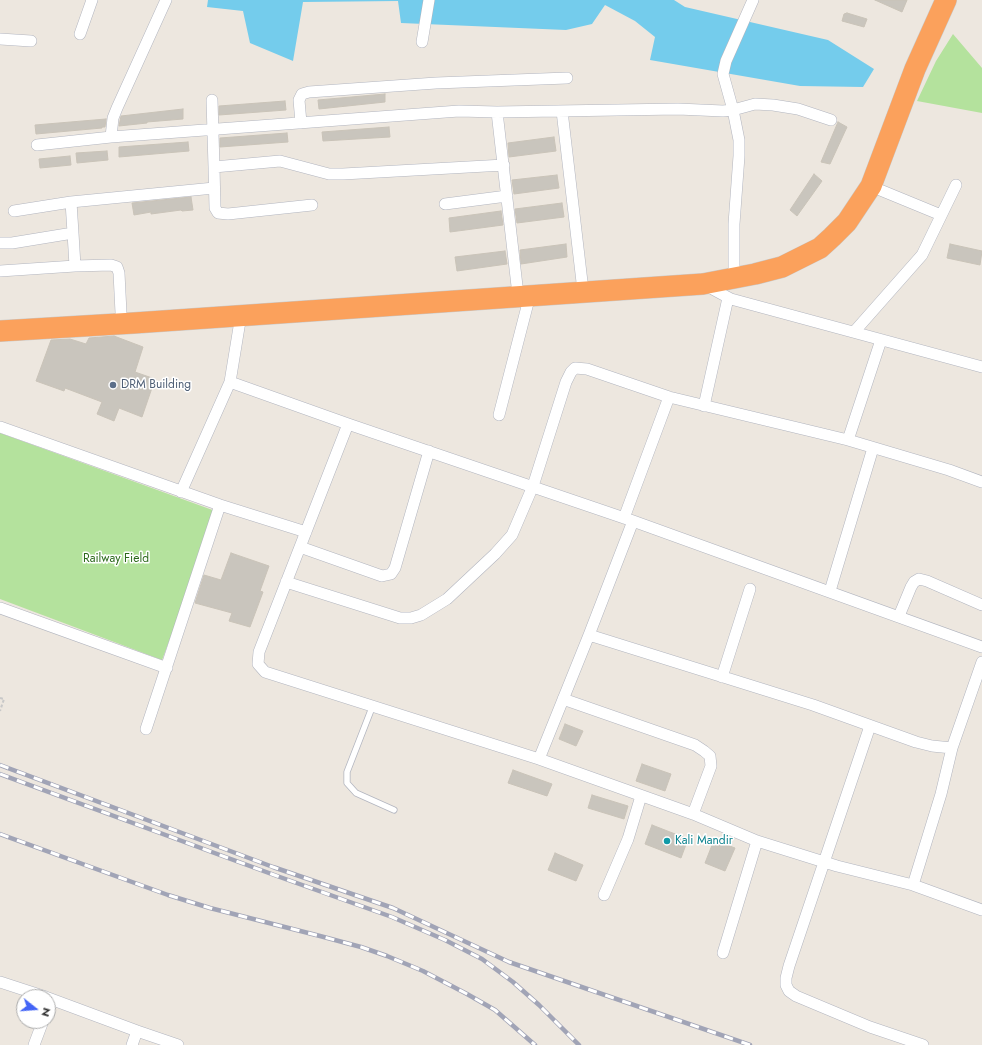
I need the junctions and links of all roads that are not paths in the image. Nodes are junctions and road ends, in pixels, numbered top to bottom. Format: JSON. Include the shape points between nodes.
{"nodes":[{"id":1,"x":92,"y":0,"type":"edge"},
{"id":2,"x":166,"y":0,"type":"edge"},
{"id":3,"x":429,"y":0,"type":"edge"},
{"id":4,"x":752,"y":0,"type":"edge"},
{"id":5,"x":941,"y":0,"type":"edge"},
{"id":6,"x":946,"y":0,"type":"edge"},
{"id":7,"x":80,"y":34,"type":"dead end"},
{"id":8,"x":0,"y":39,"type":"edge"},
{"id":9,"x":31,"y":41,"type":"dead end"},
{"id":10,"x":422,"y":42,"type":"dead end"},
{"id":11,"x":912,"y":68,"type":"junction"},
{"id":12,"x":567,"y":78,"type":"dead end"},
{"id":13,"x":212,"y":100,"type":"dead end"},
{"id":14,"x":733,"y":110,"type":"junction"},
{"id":15,"x":562,"y":111,"type":"junction"},
{"id":16,"x":497,"y":112,"type":"junction"},
{"id":17,"x":831,"y":120,"type":"dead end"},
{"id":18,"x":301,"y":123,"type":"junction"},
{"id":19,"x":213,"y":130,"type":"junction"},
{"id":20,"x":111,"y":137,"type":"junction"},
{"id":21,"x":37,"y":145,"type":"dead end"},
{"id":22,"x":504,"y":165,"type":"junction"},
{"id":23,"x":214,"y":167,"type":"junction"},
{"id":24,"x":866,"y":185,"type":"junction"},
{"id":25,"x":956,"y":185,"type":"dead end"},
{"id":26,"x":214,"y":188,"type":"junction"},
{"id":27,"x":507,"y":196,"type":"junction"},
{"id":28,"x":71,"y":202,"type":"junction"},
{"id":29,"x":445,"y":204,"type":"dead end"},
{"id":30,"x":312,"y":205,"type":"dead end"},
{"id":31,"x":14,"y":210,"type":"dead end"},
{"id":32,"x":941,"y":216,"type":"junction"},
{"id":33,"x":72,"y":233,"type":"junction"},
{"id":34,"x":0,"y":243,"type":"edge"},
{"id":35,"x":74,"y":266,"type":"junction"},
{"id":36,"x":0,"y":271,"type":"edge"},
{"id":37,"x":734,"y":271,"type":"junction"},
{"id":38,"x":582,"y":282,"type":"junction"},
{"id":39,"x":703,"y":284,"type":"junction"},
{"id":40,"x":524,"y":291,"type":"junction"},
{"id":41,"x":728,"y":298,"type":"junction"},
{"id":42,"x":121,"y":313,"type":"junction"},
{"id":43,"x":241,"y":315,"type":"junction"},
{"id":44,"x":0,"y":321,"type":"edge"},
{"id":45,"x":0,"y":331,"type":"edge"},
{"id":46,"x":854,"y":332,"type":"junction"},
{"id":47,"x":882,"y":340,"type":"junction"},
{"id":48,"x":982,"y":367,"type":"edge"},
{"id":49,"x":230,"y":382,"type":"junction"},
{"id":50,"x":669,"y":396,"type":"junction"},
{"id":51,"x":704,"y":406,"type":"junction"},
{"id":52,"x":499,"y":415,"type":"dead end"},
{"id":53,"x":348,"y":424,"type":"junction"},
{"id":54,"x":0,"y":427,"type":"edge"},
{"id":55,"x":848,"y":440,"type":"junction"},
{"id":56,"x":873,"y":448,"type":"junction"},
{"id":57,"x":429,"y":452,"type":"junction"},
{"id":58,"x":982,"y":482,"type":"edge"},
{"id":59,"x":533,"y":486,"type":"junction"},
{"id":60,"x":181,"y":492,"type":"junction"},
{"id":61,"x":220,"y":505,"type":"junction"},
{"id":62,"x":629,"y":519,"type":"junction"},
{"id":63,"x":306,"y":532,"type":"junction"},
{"id":64,"x":300,"y":547,"type":"junction"},
{"id":65,"x":286,"y":582,"type":"junction"},
{"id":66,"x":750,"y":589,"type":"dead end"},
{"id":67,"x":830,"y":591,"type":"junction"},
{"id":68,"x":982,"y":605,"type":"edge"},
{"id":69,"x":0,"y":608,"type":"edge"},
{"id":70,"x":899,"y":616,"type":"junction"},
{"id":71,"x":589,"y":635,"type":"junction"},
{"id":72,"x":982,"y":647,"type":"edge"},
{"id":73,"x":166,"y":668,"type":"junction"},
{"id":74,"x":981,"y":668,"type":"edge"},
{"id":75,"x":722,"y":677,"type":"junction"},
{"id":76,"x":563,"y":699,"type":"junction"},
{"id":77,"x":373,"y":705,"type":"junction"},
{"id":78,"x":870,"y":726,"type":"junction"},
{"id":79,"x":146,"y":729,"type":"dead end"},
{"id":80,"x":952,"y":748,"type":"junction"},
{"id":81,"x":538,"y":759,"type":"junction"},
{"id":82,"x":641,"y":796,"type":"junction"},
{"id":83,"x":394,"y":810,"type":"dead end"},
{"id":84,"x":693,"y":814,"type":"junction"},
{"id":85,"x":757,"y":841,"type":"junction"},
{"id":86,"x":824,"y":861,"type":"junction"},
{"id":87,"x":913,"y":885,"type":"junction"},
{"id":88,"x":604,"y":895,"type":"dead end"},
{"id":89,"x":982,"y":910,"type":"edge"},
{"id":90,"x":723,"y":953,"type":"dead end"},
{"id":91,"x":0,"y":982,"type":"edge"},
{"id":92,"x":18,"y":989,"type":"edge"},
{"id":93,"x":56,"y":1003,"type":"edge"},
{"id":94,"x":40,"y":1029,"type":"edge"},
{"id":95,"x":137,"y":1031,"type":"junction"},
{"id":96,"x":34,"y":1045,"type":"edge"},
{"id":97,"x":132,"y":1045,"type":"edge"},
{"id":98,"x":178,"y":1045,"type":"edge"},
{"id":99,"x":923,"y":1045,"type":"edge"}],
"edges":[{"from":1,"to":7,"type":"street"},
{"from":2,"to":20,"type":"street","via":[[117,108]]},
{"from":3,"to":10,"type":"street"},
{"from":4,"to":14,"type":"street","via":[[723,74]]},
{"from":5,"to":6,"type":"highway"},
{"from":5,"to":11,"type":"highway","via":[[922,36]]},
{"from":6,"to":11,"type":"highway"},
{"from":8,"to":9,"type":"street"},
{"from":11,"to":24,"type":"highway","via":[[879,144]]},
{"from":12,"to":18,"type":"street","via":[[436,83],[309,92],[302,94],[298,100]]},
{"from":13,"to":19,"type":"street"},
{"from":14,"to":15,"type":"street"},
{"from":14,"to":17,"type":"street","via":[[755,104],[773,105],[798,109]]},
{"from":14,"to":37,"type":"street","via":[[739,156],[734,224]]},
{"from":15,"to":16,"type":"street"},
{"from":15,"to":38,"type":"street"},
{"from":16,"to":18,"type":"street","via":[[459,111]]},
{"from":16,"to":22,"type":"street"},
{"from":18,"to":19,"type":"street"},
{"from":19,"to":20,"type":"street"},
{"from":19,"to":23,"type":"street"},
{"from":20,"to":21,"type":"street"},
{"from":22,"to":23,"type":"street","via":[[343,174],[329,174],[280,161]]},
{"from":22,"to":27,"type":"street"},
{"from":23,"to":26,"type":"street"},
{"from":24,"to":32,"type":"street"},
{"from":24,"to":37,"type":"highway","via":[[831,226],[815,239],[792,252]]},
{"from":24,"to":39,"type":"highway","via":[[848,222],[820,248],[782,267]]},
{"from":25,"to":32,"type":"street"},
{"from":26,"to":28,"type":"street"},
{"from":26,"to":30,"type":"street","via":[[215,208],[218,214]]},
{"from":27,"to":29,"type":"street"},
{"from":27,"to":40,"type":"street"},
{"from":28,"to":31,"type":"street"},
{"from":28,"to":33,"type":"street"},
{"from":32,"to":46,"type":"street","via":[[922,255]]},
{"from":33,"to":34,"type":"street"},
{"from":33,"to":35,"type":"street"},
{"from":35,"to":36,"type":"street"},
{"from":35,"to":42,"type":"street","via":[[105,264],[116,267],[119,273]]},
{"from":37,"to":38,"type":"highway"},
{"from":38,"to":40,"type":"highway"},
{"from":39,"to":40,"type":"highway"},
{"from":39,"to":41,"type":"street"},
{"from":40,"to":42,"type":"highway"},
{"from":40,"to":43,"type":"highway"},
{"from":40,"to":52,"type":"street"},
{"from":41,"to":46,"type":"street"},
{"from":41,"to":51,"type":"street"},
{"from":42,"to":44,"type":"highway"},
{"from":43,"to":45,"type":"highway"},
{"from":43,"to":49,"type":"street"},
{"from":46,"to":47,"type":"street"},
{"from":47,"to":48,"type":"street"},
{"from":47,"to":55,"type":"street"},
{"from":49,"to":53,"type":"street"},
{"from":49,"to":60,"type":"street"},
{"from":50,"to":51,"type":"street"},
{"from":50,"to":59,"type":"street","via":[[587,369],[575,368],[566,382]]},
{"from":50,"to":62,"type":"street"},
{"from":51,"to":55,"type":"street"},
{"from":53,"to":57,"type":"street"},
{"from":53,"to":63,"type":"street"},
{"from":54,"to":60,"type":"street"},
{"from":55,"to":56,"type":"street"},
{"from":56,"to":58,"type":"street"},
{"from":56,"to":67,"type":"street"},
{"from":57,"to":59,"type":"street"},
{"from":57,"to":64,"type":"street","via":[[395,568],[391,574],[382,576]]},
{"from":59,"to":62,"type":"street"},
{"from":59,"to":65,"type":"street","via":[[512,534],[503,546],[447,599],[421,615],[400,618]]},
{"from":60,"to":61,"type":"street"},
{"from":61,"to":63,"type":"street"},
{"from":61,"to":73,"type":"street"},
{"from":62,"to":67,"type":"street"},
{"from":62,"to":71,"type":"street"},
{"from":63,"to":64,"type":"street"},
{"from":64,"to":65,"type":"street"},
{"from":65,"to":77,"type":"street","via":[[259,652],[258,664],[265,672]]},
{"from":66,"to":75,"type":"street"},
{"from":67,"to":70,"type":"street"},
{"from":68,"to":70,"type":"street","via":[[919,579],[911,587]]},
{"from":69,"to":73,"type":"street"},
{"from":70,"to":72,"type":"street"},
{"from":71,"to":75,"type":"street"},
{"from":71,"to":76,"type":"street"},
{"from":73,"to":79,"type":"street"},
{"from":74,"to":80,"type":"street"},
{"from":75,"to":78,"type":"street"},
{"from":76,"to":81,"type":"street"},
{"from":76,"to":84,"type":"street","via":[[695,745],[710,756],[711,766]]},
{"from":77,"to":81,"type":"street"},
{"from":77,"to":83,"type":"lane","via":[[347,772],[347,783],[356,793]]},
{"from":78,"to":80,"type":"street","via":[[916,742]]},
{"from":78,"to":86,"type":"street"},
{"from":80,"to":87,"type":"street","via":[[941,794]]},
{"from":81,"to":82,"type":"street"},
{"from":82,"to":84,"type":"street"},
{"from":82,"to":88,"type":"street","via":[[628,839]]},
{"from":84,"to":85,"type":"street"},
{"from":85,"to":86,"type":"street"},
{"from":85,"to":90,"type":"street"},
{"from":86,"to":87,"type":"street"},
{"from":86,"to":99,"type":"street","via":[[789,966],[786,985],[796,996],[870,1027]]},
{"from":87,"to":89,"type":"street"},
{"from":91,"to":92,"type":"street"},
{"from":93,"to":95,"type":"street"},
{"from":94,"to":96,"type":"street"},
{"from":95,"to":97,"type":"street"},
{"from":95,"to":98,"type":"street"}]}
